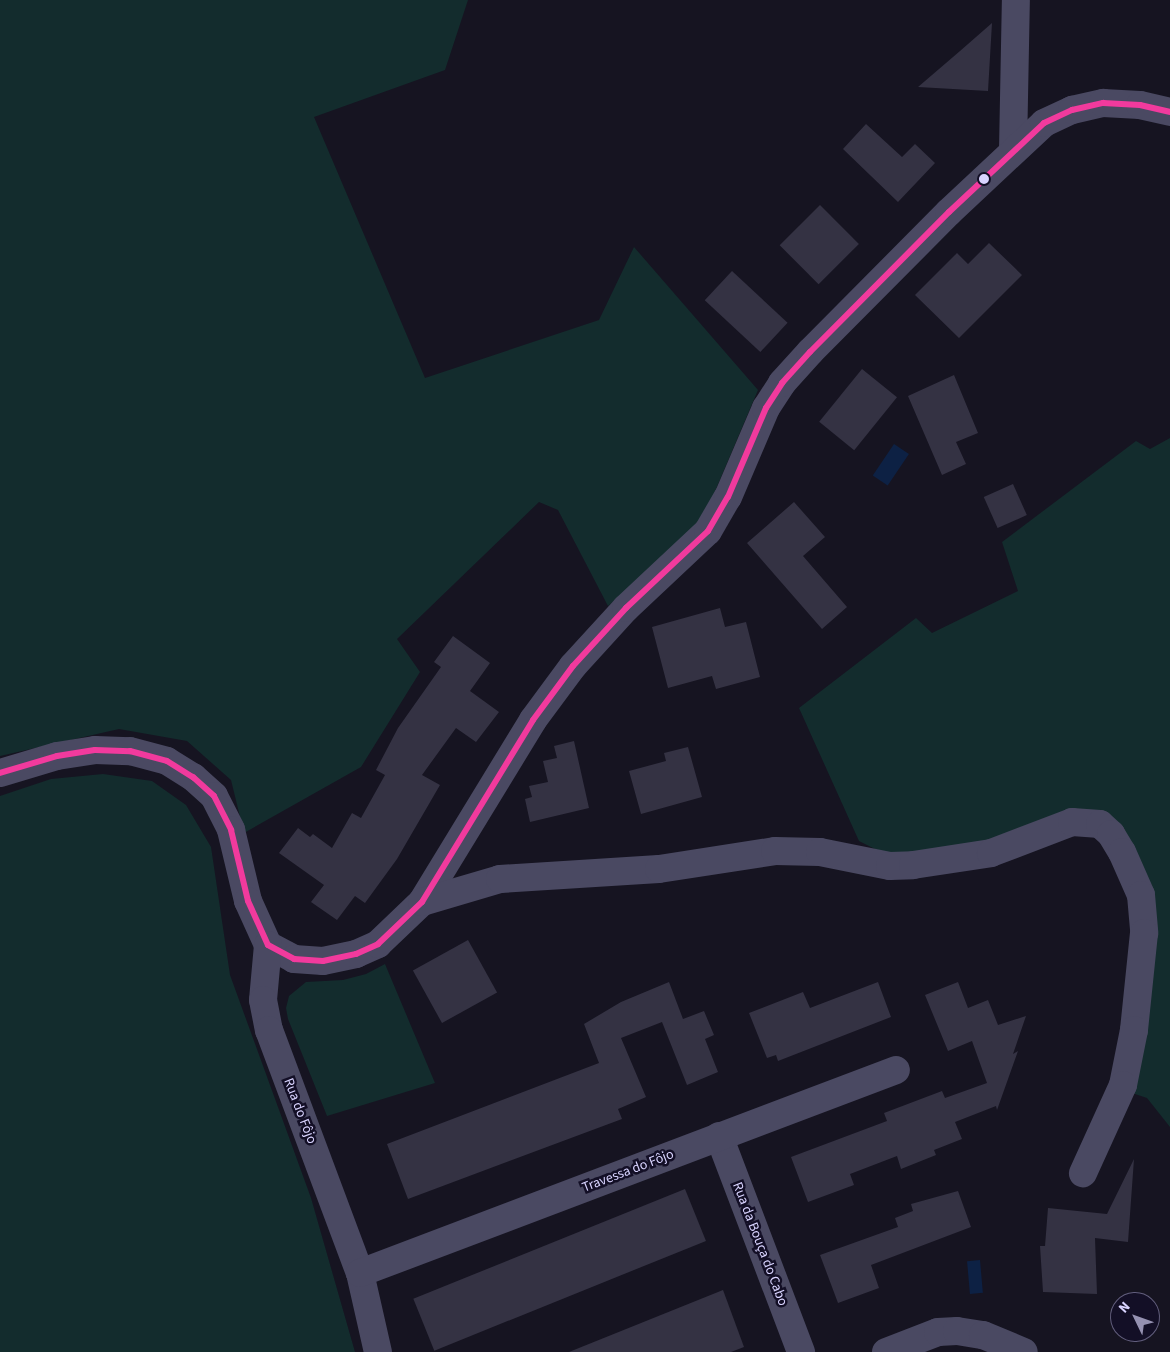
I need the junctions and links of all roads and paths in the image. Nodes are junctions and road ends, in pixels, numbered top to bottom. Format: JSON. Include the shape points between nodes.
{"nodes":[{"id":1,"x":1016,"y":0,"type":"edge"},
{"id":2,"x":1170,"y":112,"type":"edge"},
{"id":3,"x":1013,"y":150,"type":"junction"},
{"id":4,"x":0,"y":772,"type":"edge"},
{"id":5,"x":422,"y":902,"type":"junction"},
{"id":6,"x":268,"y":945,"type":"junction"},
{"id":7,"x":896,"y":1070,"type":"dead end"},
{"id":8,"x":719,"y":1136,"type":"junction"},
{"id":9,"x":1083,"y":1173,"type":"dead end"},
{"id":10,"x":360,"y":1273,"type":"junction"},
{"id":11,"x":378,"y":1352,"type":"edge"},
{"id":12,"x":801,"y":1352,"type":"edge"},
{"id":13,"x":886,"y":1352,"type":"edge"},
{"id":14,"x":1024,"y":1352,"type":"edge"}],
"edges":[{"from":1,"to":3,"type":"street"},
{"from":2,"to":3,"type":"street","via":[[1140,105],[1103,103],[1072,110],[1044,123]]},
{"from":3,"to":5,"type":"street","via":[[782,383],[766,408],[728,497],[708,531],[682,559],[626,608],[573,666],[533,720]]},
{"from":4,"to":6,"type":"street","via":[[57,756],[95,750],[130,751],[167,761],[193,777],[214,796],[231,830],[248,901]]},
{"from":5,"to":6,"type":"street","via":[[378,944],[356,954],[322,961],[294,959]]},
{"from":5,"to":9,"type":"street","via":[[500,879],[660,869],[775,851],[820,852],[890,866],[914,864],[991,853],[1072,822],[1100,824],[1111,834],[1135,880],[1141,895],[1144,933],[1134,1030],[1123,1084]]},
{"from":6,"to":10,"type":"street","name":"Rua do Fôjo","via":[[263,1000],[269,1030]]},
{"from":7,"to":8,"type":"street","name":"Travessa do Fôjo"},
{"from":8,"to":10,"type":"street","name":"Travessa do Fôjo"},
{"from":8,"to":12,"type":"street","name":"Rua da Bouça do Cabo"},
{"from":10,"to":11,"type":"street","name":"Rua do Fôjo"},
{"from":13,"to":14,"type":"street","via":[[938,1332],[956,1331],[983,1335]]}]}
